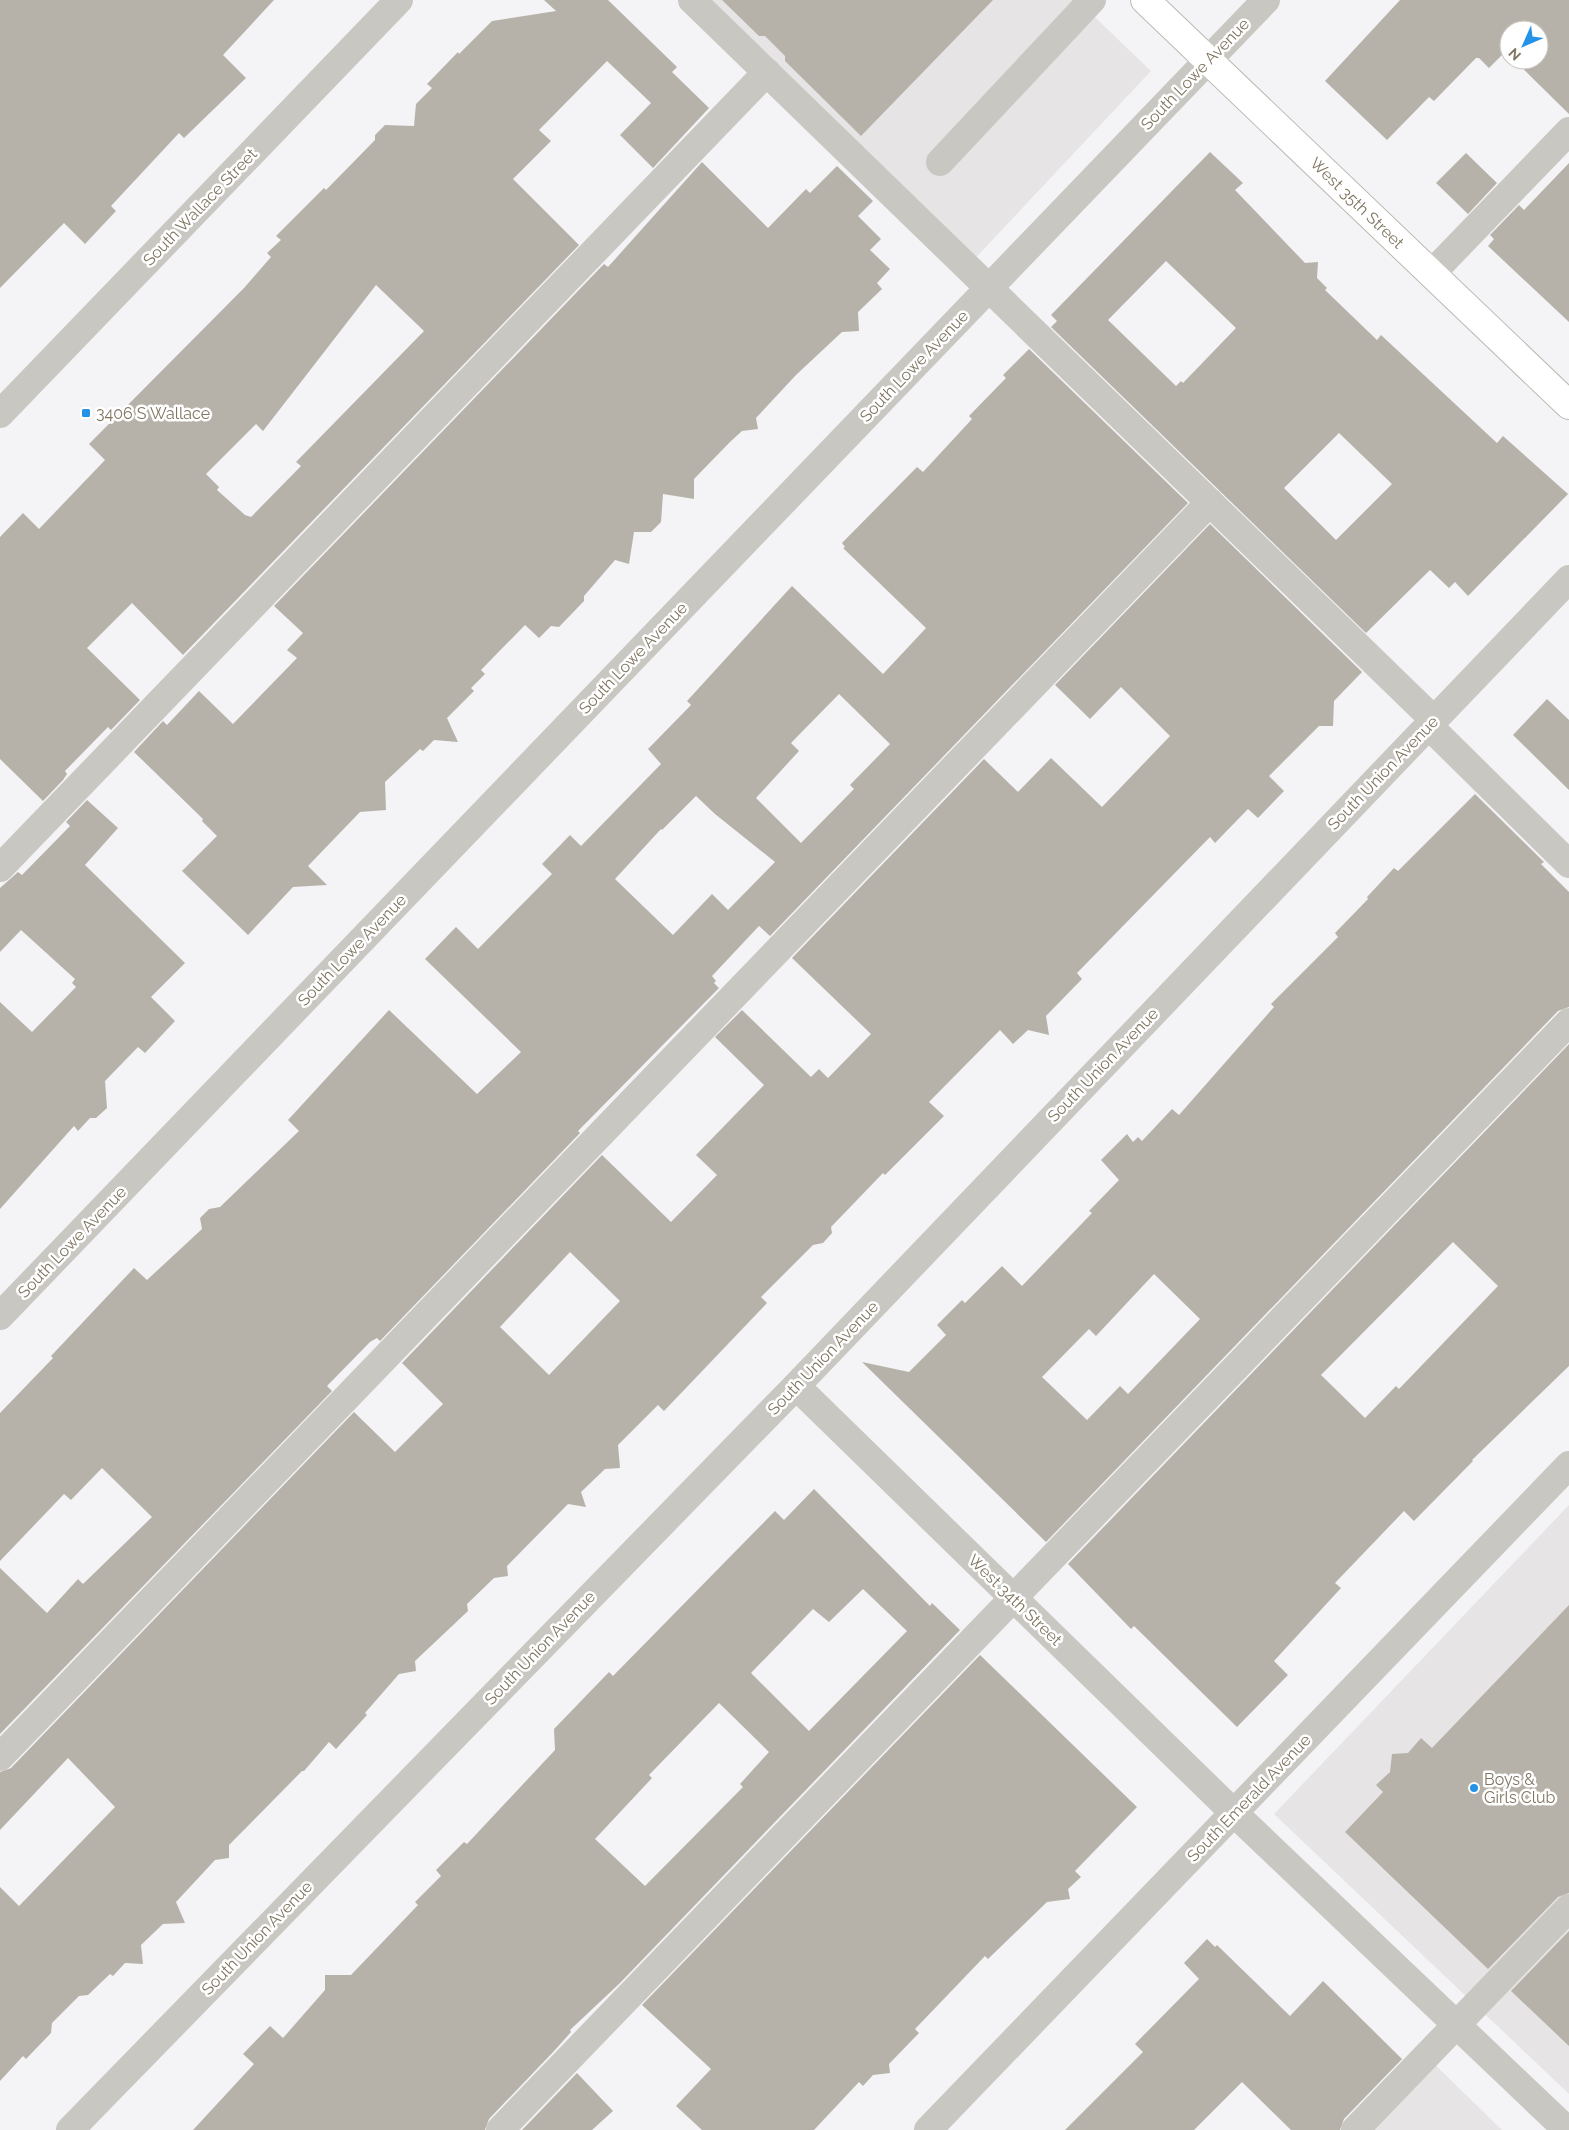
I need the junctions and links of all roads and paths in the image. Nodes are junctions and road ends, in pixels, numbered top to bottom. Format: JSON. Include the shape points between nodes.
{"nodes":[{"id":1,"x":399,"y":0,"type":"edge"},
{"id":2,"x":692,"y":0,"type":"edge"},
{"id":3,"x":1092,"y":0,"type":"edge"},
{"id":4,"x":1146,"y":0,"type":"edge"},
{"id":5,"x":1266,"y":0,"type":"edge"},
{"id":6,"x":1208,"y":60,"type":"junction"},
{"id":7,"x":767,"y":72,"type":"junction"},
{"id":8,"x":1569,"y":131,"type":"edge"},
{"id":9,"x":940,"y":162,"type":"dead end"},
{"id":10,"x":1431,"y":274,"type":"junction"},
{"id":11,"x":989,"y":288,"type":"junction"},
{"id":12,"x":1569,"y":405,"type":"edge"},
{"id":13,"x":0,"y":414,"type":"edge"},
{"id":14,"x":1210,"y":502,"type":"junction"},
{"id":15,"x":1569,"y":579,"type":"edge"},
{"id":16,"x":1431,"y":722,"type":"junction"},
{"id":17,"x":1569,"y":864,"type":"edge"},
{"id":18,"x":0,"y":868,"type":"edge"},
{"id":19,"x":1569,"y":1022,"type":"edge"},
{"id":20,"x":0,"y":1316,"type":"edge"},
{"id":21,"x":796,"y":1386,"type":"junction"},
{"id":22,"x":1569,"y":1465,"type":"edge"},
{"id":23,"x":1013,"y":1598,"type":"junction"},
{"id":24,"x":0,"y":1757,"type":"edge"},
{"id":25,"x":1234,"y":1813,"type":"junction"},
{"id":26,"x":1569,"y":1908,"type":"edge"},
{"id":27,"x":1457,"y":2024,"type":"junction"},
{"id":28,"x":70,"y":2130,"type":"edge"},
{"id":29,"x":500,"y":2130,"type":"edge"},
{"id":30,"x":928,"y":2130,"type":"edge"},
{"id":31,"x":1355,"y":2130,"type":"edge"},
{"id":32,"x":1567,"y":2130,"type":"edge"}],
"edges":[{"from":1,"to":13,"type":"street","name":"South Wallace Street"},
{"from":2,"to":7,"type":"street"},
{"from":3,"to":9,"type":"street"},
{"from":4,"to":6,"type":"main road","name":"West 35th Street"},
{"from":5,"to":6,"type":"street","name":"South Lowe Avenue"},
{"from":6,"to":10,"type":"main road","name":"West 35th Street"},
{"from":6,"to":11,"type":"street","name":"South Lowe Avenue"},
{"from":7,"to":11,"type":"street"},
{"from":7,"to":18,"type":"street"},
{"from":8,"to":10,"type":"street"},
{"from":10,"to":12,"type":"main road","name":"West 35th Street"},
{"from":11,"to":14,"type":"street"},
{"from":11,"to":20,"type":"street","name":"South Lowe Avenue"},
{"from":14,"to":16,"type":"street"},
{"from":14,"to":24,"type":"street"},
{"from":15,"to":16,"type":"street","name":"South Union Avenue"},
{"from":16,"to":17,"type":"street"},
{"from":16,"to":21,"type":"street","name":"South Union Avenue"},
{"from":19,"to":23,"type":"street"},
{"from":21,"to":23,"type":"street","name":"West 34th Street"},
{"from":21,"to":28,"type":"street","name":"South Union Avenue"},
{"from":22,"to":25,"type":"street","name":"South Emerald Avenue"},
{"from":23,"to":25,"type":"street","name":"West 34th Street"},
{"from":23,"to":29,"type":"street"},
{"from":25,"to":27,"type":"street","name":"West 34th Street"},
{"from":25,"to":30,"type":"street","name":"South Emerald Avenue"},
{"from":26,"to":27,"type":"street"},
{"from":27,"to":31,"type":"street"},
{"from":27,"to":32,"type":"street"}]}
